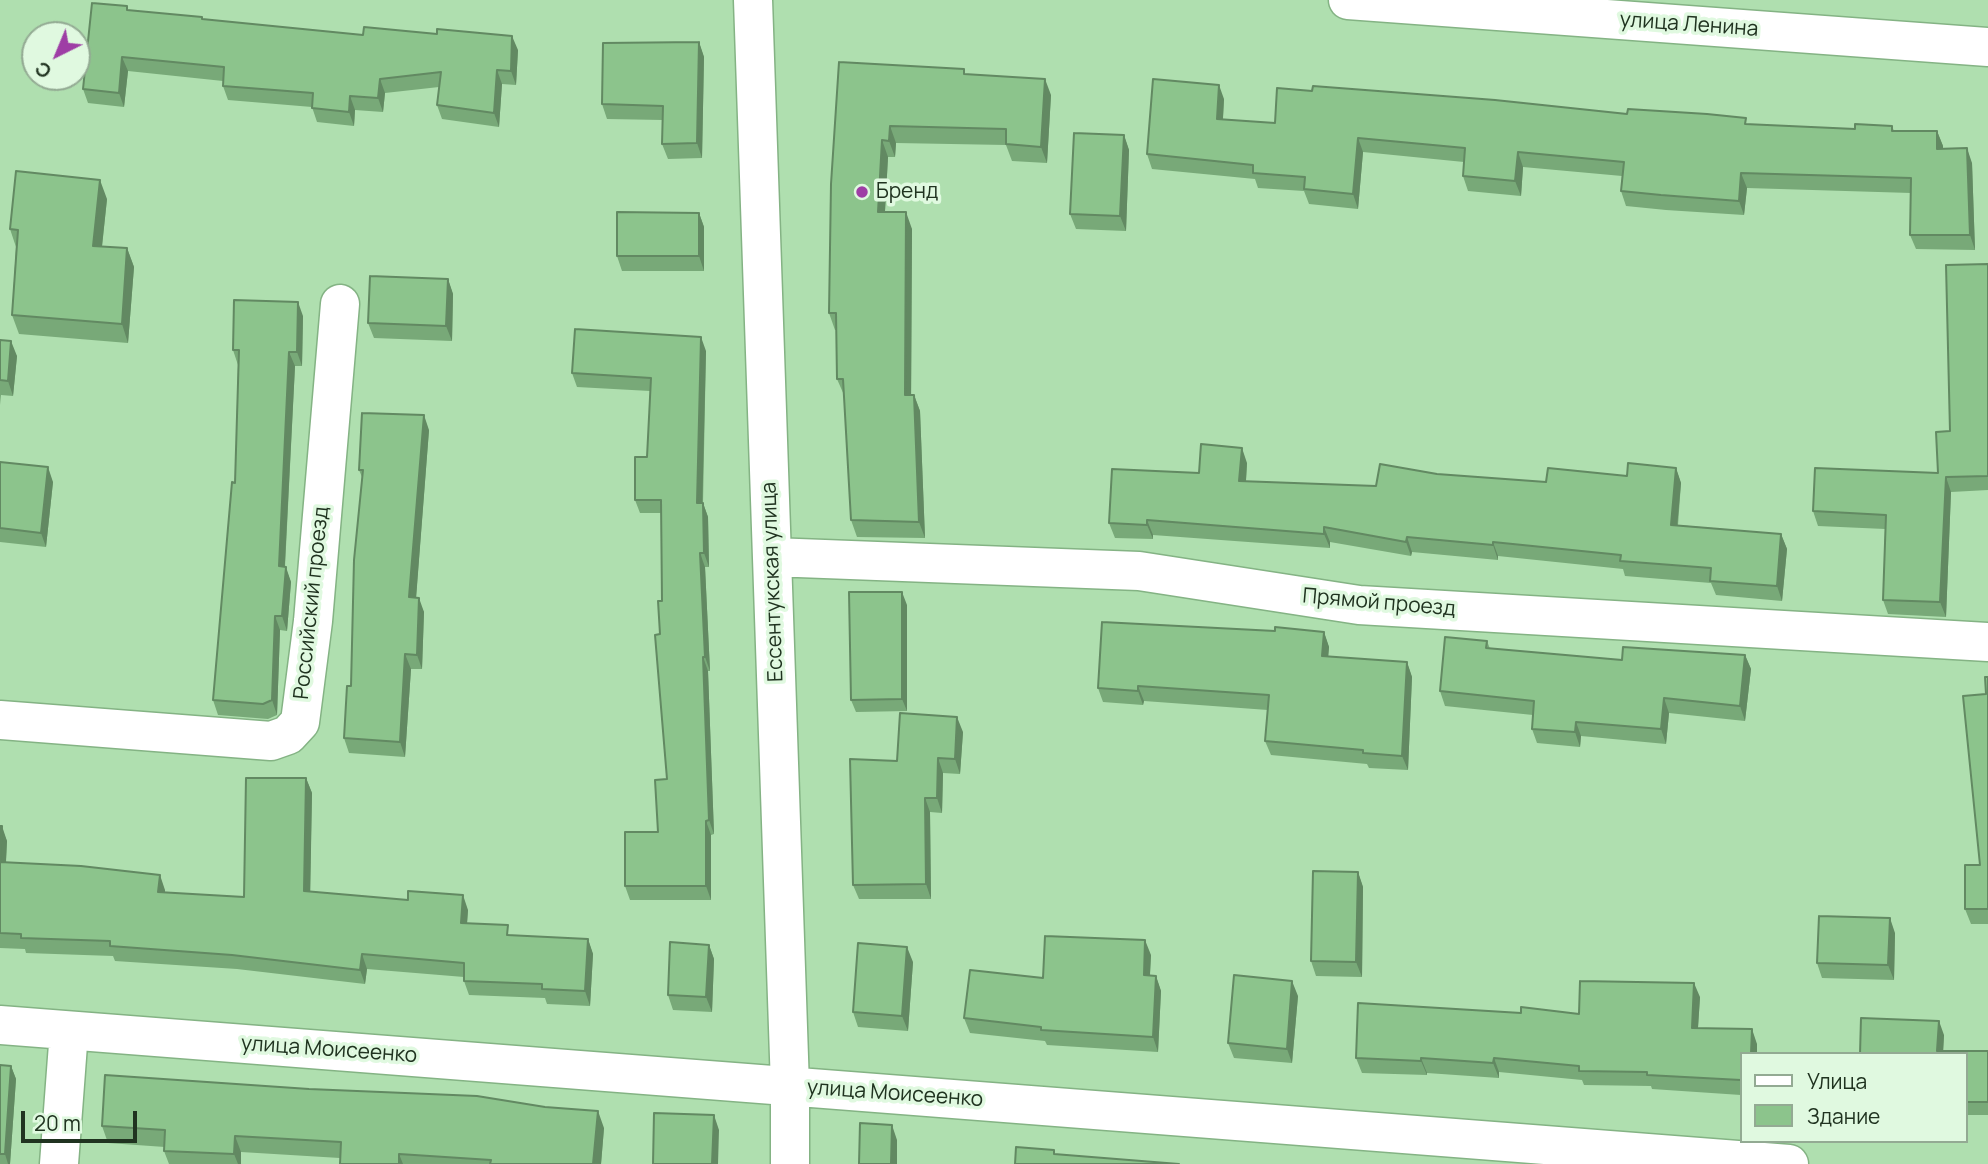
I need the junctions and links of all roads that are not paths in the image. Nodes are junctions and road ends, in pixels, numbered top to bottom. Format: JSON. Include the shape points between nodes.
{"nodes":[{"id":1,"x":753,"y":0,"type":"edge"},
{"id":2,"x":1348,"y":0,"type":"edge"},
{"id":3,"x":1988,"y":47,"type":"edge"},
{"id":4,"x":340,"y":304,"type":"dead end"},
{"id":5,"x":772,"y":557,"type":"junction"},
{"id":6,"x":1988,"y":642,"type":"edge"},
{"id":7,"x":0,"y":720,"type":"edge"},
{"id":8,"x":0,"y":1025,"type":"edge"},
{"id":9,"x":69,"y":1031,"type":"junction"},
{"id":10,"x":790,"y":1086,"type":"junction"},
{"id":11,"x":60,"y":1164,"type":"edge"},
{"id":12,"x":790,"y":1164,"type":"edge"},
{"id":13,"x":1789,"y":1164,"type":"edge"}],
"edges":[{"from":1,"to":5,"type":"street","name":"Ессентукская улица"},
{"from":2,"to":3,"type":"street","name":"улица Ленина"},
{"from":4,"to":7,"type":"street","name":"Российский проезд","via":[[300,722],[289,735],[271,741]]},
{"from":5,"to":6,"type":"street","name":"Прямой проезд","via":[[1139,571],[1359,605]]},
{"from":5,"to":10,"type":"street","name":"Ессентукская улица"},
{"from":8,"to":9,"type":"street","name":"улица Моисеенко"},
{"from":9,"to":10,"type":"street","name":"улица Моисеенко"},
{"from":9,"to":11,"type":"street"},
{"from":10,"to":12,"type":"street","name":"Ессентукская улица"},
{"from":10,"to":13,"type":"street","name":"улица Моисеенко"}]}
